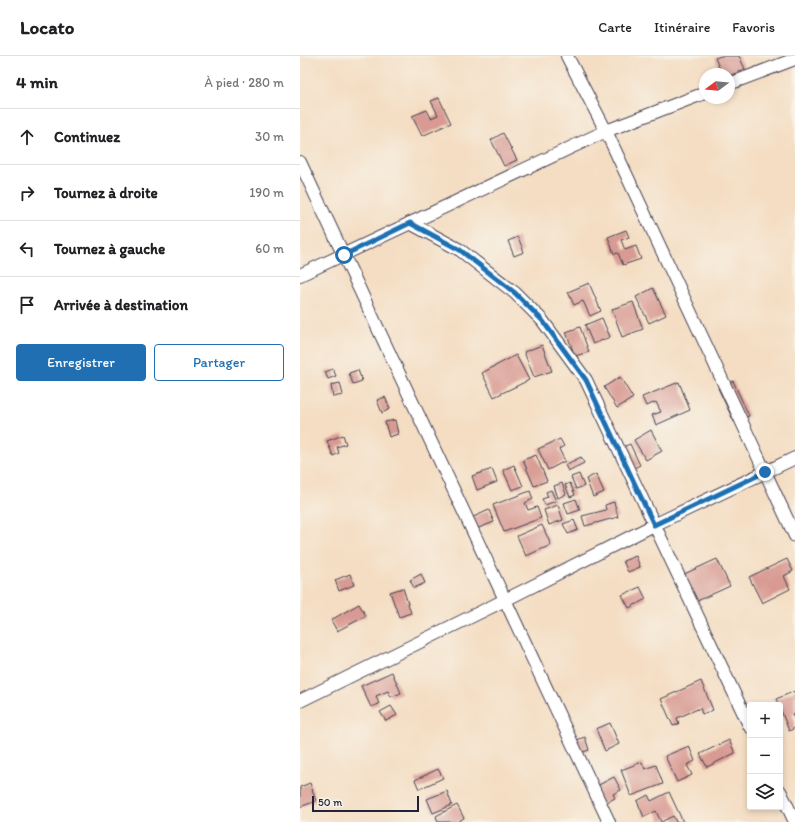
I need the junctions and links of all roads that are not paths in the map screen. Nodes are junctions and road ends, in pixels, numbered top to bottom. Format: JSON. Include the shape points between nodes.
{"nodes":[{"id":1,"x":567,"y":56,"type":"edge"},
{"id":2,"x":795,"y":59,"type":"edge"},
{"id":3,"x":735,"y":82,"type":"edge"},
{"id":4,"x":699,"y":95,"type":"edge"},
{"id":5,"x":606,"y":131,"type":"junction"},
{"id":6,"x":300,"y":162,"type":"edge"},
{"id":7,"x":410,"y":223,"type":"junction"},
{"id":8,"x":344,"y":255,"type":"junction"},
{"id":9,"x":300,"y":276,"type":"edge"},
{"id":10,"x":795,"y":458,"type":"edge"},
{"id":11,"x":765,"y":472,"type":"junction"},
{"id":12,"x":654,"y":525,"type":"junction"},
{"id":13,"x":795,"y":536,"type":"edge"},
{"id":14,"x":505,"y":600,"type":"junction"},
{"id":15,"x":300,"y":701,"type":"edge"},
{"id":16,"x":747,"y":721,"type":"edge"},
{"id":17,"x":783,"y":797,"type":"edge"},
{"id":18,"x":609,"y":822,"type":"edge"},
{"id":19,"x":795,"y":822,"type":"edge"}],
"edges":[{"from":1,"to":5,"type":"street"},
{"from":2,"to":3,"type":"street"},
{"from":4,"to":5,"type":"street"},
{"from":5,"to":7,"type":"street"},
{"from":5,"to":11,"type":"street"},
{"from":6,"to":8,"type":"street"},
{"from":7,"to":8,"type":"street"},
{"from":7,"to":12,"type":"street","via":[[460,250],[515,293],[542,320],[586,380]]},
{"from":8,"to":9,"type":"street"},
{"from":8,"to":14,"type":"street"},
{"from":10,"to":11,"type":"street"},
{"from":11,"to":12,"type":"street"},
{"from":11,"to":13,"type":"street"},
{"from":12,"to":14,"type":"street"},
{"from":12,"to":16,"type":"street"},
{"from":14,"to":15,"type":"street"},
{"from":14,"to":18,"type":"street"},
{"from":17,"to":19,"type":"street"}]}
